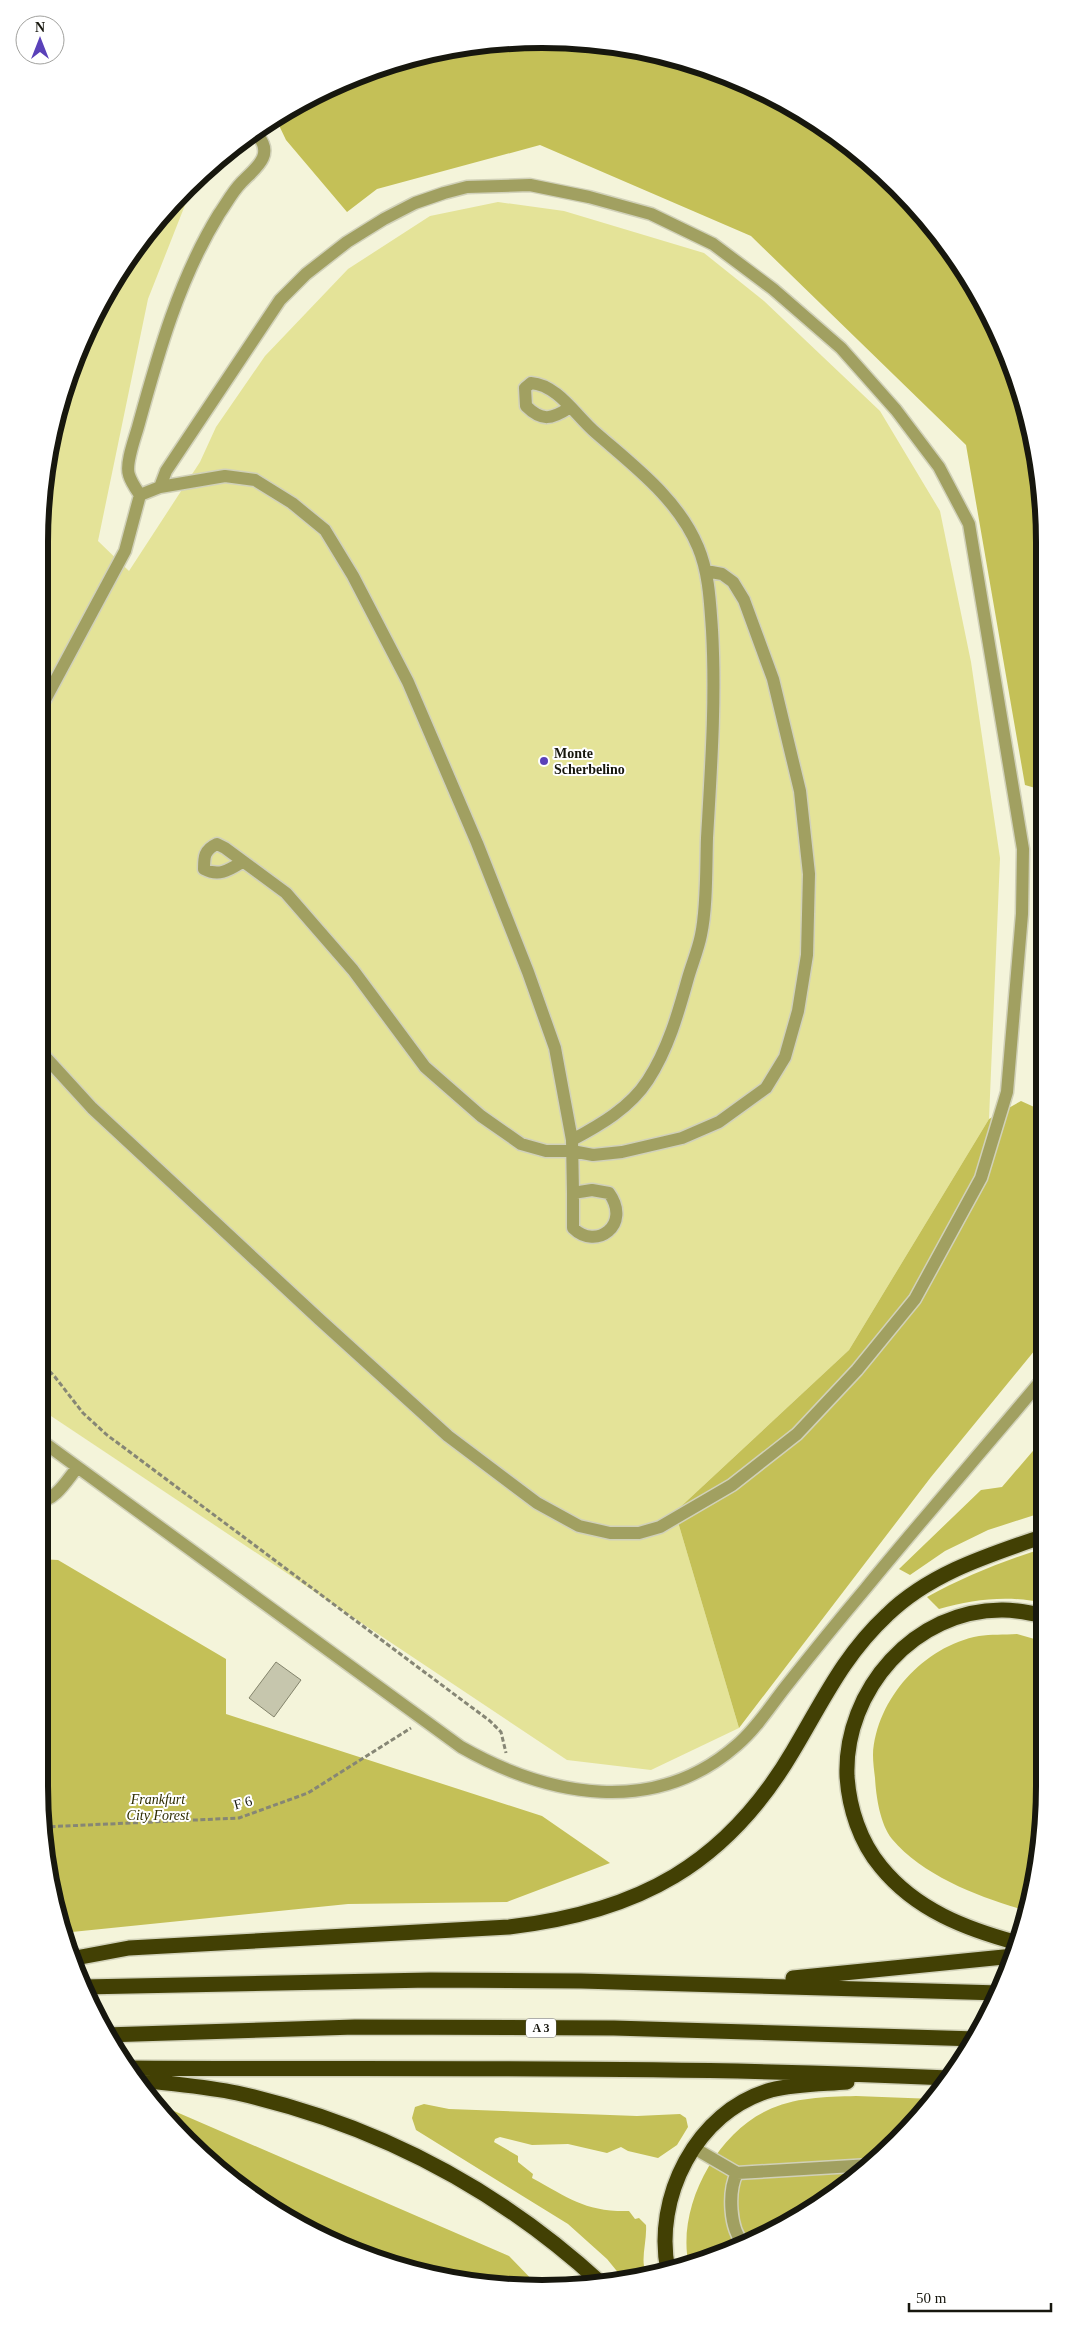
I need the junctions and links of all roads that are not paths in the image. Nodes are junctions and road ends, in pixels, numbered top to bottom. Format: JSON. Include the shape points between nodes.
{"nodes":[{"id":1,"x":259,"y":137,"type":"edge"},
{"id":2,"x":569,"y":408,"type":"dead end"},
{"id":3,"x":160,"y":487,"type":"junction"},
{"id":4,"x":140,"y":495,"type":"junction"},
{"id":5,"x":706,"y":571,"type":"junction"},
{"id":6,"x":48,"y":694,"type":"edge"},
{"id":7,"x":242,"y":862,"type":"dead end"},
{"id":8,"x":48,"y":1060,"type":"edge"},
{"id":9,"x":572,"y":1146,"type":"junction"},
{"id":10,"x":573,"y":1194,"type":"dead end"},
{"id":11,"x":1036,"y":1386,"type":"edge"},
{"id":12,"x":48,"y":1446,"type":"edge"},
{"id":13,"x":77,"y":1468,"type":"junction"},
{"id":14,"x":48,"y":1498,"type":"edge"},
{"id":15,"x":1036,"y":1539,"type":"edge"},
{"id":16,"x":1036,"y":1615,"type":"edge"},
{"id":17,"x":1011,"y":1941,"type":"edge"},
{"id":18,"x":79,"y":1957,"type":"edge"},
{"id":19,"x":1006,"y":1957,"type":"edge"},
{"id":20,"x":732,"y":1984,"type":"junction"},
{"id":21,"x":90,"y":1987,"type":"edge"},
{"id":22,"x":991,"y":1993,"type":"edge"},
{"id":23,"x":114,"y":2034,"type":"edge"},
{"id":24,"x":967,"y":2039,"type":"edge"},
{"id":25,"x":136,"y":2068,"type":"edge"},
{"id":26,"x":920,"y":2077,"type":"junction"},
{"id":27,"x":941,"y":2078,"type":"edge"},
{"id":28,"x":145,"y":2080,"type":"edge"},
{"id":29,"x":694,"y":2148,"type":"junction"},
{"id":30,"x":858,"y":2166,"type":"edge"},
{"id":31,"x":737,"y":2173,"type":"junction"},
{"id":32,"x":741,"y":2239,"type":"edge"},
{"id":33,"x":668,"y":2265,"type":"edge"},
{"id":34,"x":593,"y":2277,"type":"edge"}],
"edges":[{"from":1,"to":4,"type":"lane","via":[[263,143],[263,155],[257,169],[240,183],[201,244],[183,285],[131,452],[128,474]]},
{"from":2,"to":5,"type":"lane","via":[[657,486],[685,520]]},
{"from":3,"to":4,"type":"lane"},
{"from":3,"to":8,"type":"lane","via":[[166,471],[202,414],[280,300],[306,274],[347,242],[416,203],[467,187],[530,185],[651,214],[713,244],[773,289],[841,348],[940,466],[969,524],[1023,849],[1022,914],[1008,1092],[981,1178],[915,1299],[857,1370],[797,1434],[732,1485],[660,1527],[639,1533],[610,1533],[579,1526],[537,1503],[448,1436],[92,1108]]},
{"from":3,"to":9,"type":"lane","via":[[225,476],[255,480],[292,503],[325,530],[353,576],[408,682],[481,852],[554,1048]]},
{"from":4,"to":6,"type":"lane","via":[[125,551]]},
{"from":5,"to":9,"type":"lane","via":[[713,650],[713,734],[701,934],[672,1033],[647,1082],[626,1105]]},
{"from":5,"to":9,"type":"lane","via":[[722,574],[733,582],[744,600],[773,678],[800,791],[809,874],[807,955],[798,1011],[785,1057],[766,1088],[719,1122],[682,1138],[622,1152],[593,1155]]},
{"from":7,"to":9,"type":"lane","via":[[286,893],[353,970],[425,1067],[481,1116],[521,1144],[546,1151]]},
{"from":9,"to":10,"type":"lane"},
{"from":11,"to":13,"type":"lane","via":[[738,1744],[692,1774],[639,1790],[573,1790],[546,1784],[501,1768],[461,1747]]},
{"from":12,"to":13,"type":"lane"},
{"from":13,"to":14,"type":"lane"},
{"from":15,"to":18,"type":"highway","via":[[982,1557],[943,1575],[911,1594],[888,1613],[846,1660],[792,1753],[739,1825],[679,1875],[619,1904],[567,1918],[509,1927],[130,1948]]},
{"from":16,"to":17,"type":"highway","via":[[1003,1610],[977,1613],[927,1631],[905,1646],[874,1679],[853,1725],[848,1746],[850,1801],[856,1824],[880,1867],[929,1910],[969,1928]]},
{"from":19,"to":20,"type":"highway"},
{"from":20,"to":21,"type":"highway","via":[[430,1980]]},
{"from":20,"to":22,"type":"highway"},
{"from":23,"to":24,"type":"highway","number":"A 3","via":[[335,2028],[594,2028]]},
{"from":25,"to":26,"type":"highway","via":[[574,2068]]},
{"from":26,"to":27,"type":"highway"},
{"from":26,"to":29,"type":"highway","via":[[771,2090],[735,2107],[708,2130]]},
{"from":28,"to":34,"type":"highway","via":[[201,2086],[261,2099],[322,2116],[380,2138],[434,2164],[494,2199],[538,2230]]},
{"from":29,"to":31,"type":"lane"},
{"from":29,"to":33,"type":"highway","via":[[682,2167],[668,2206]]},
{"from":30,"to":31,"type":"lane"},
{"from":31,"to":32,"type":"lane","via":[[730,2197],[735,2226]]}]}
